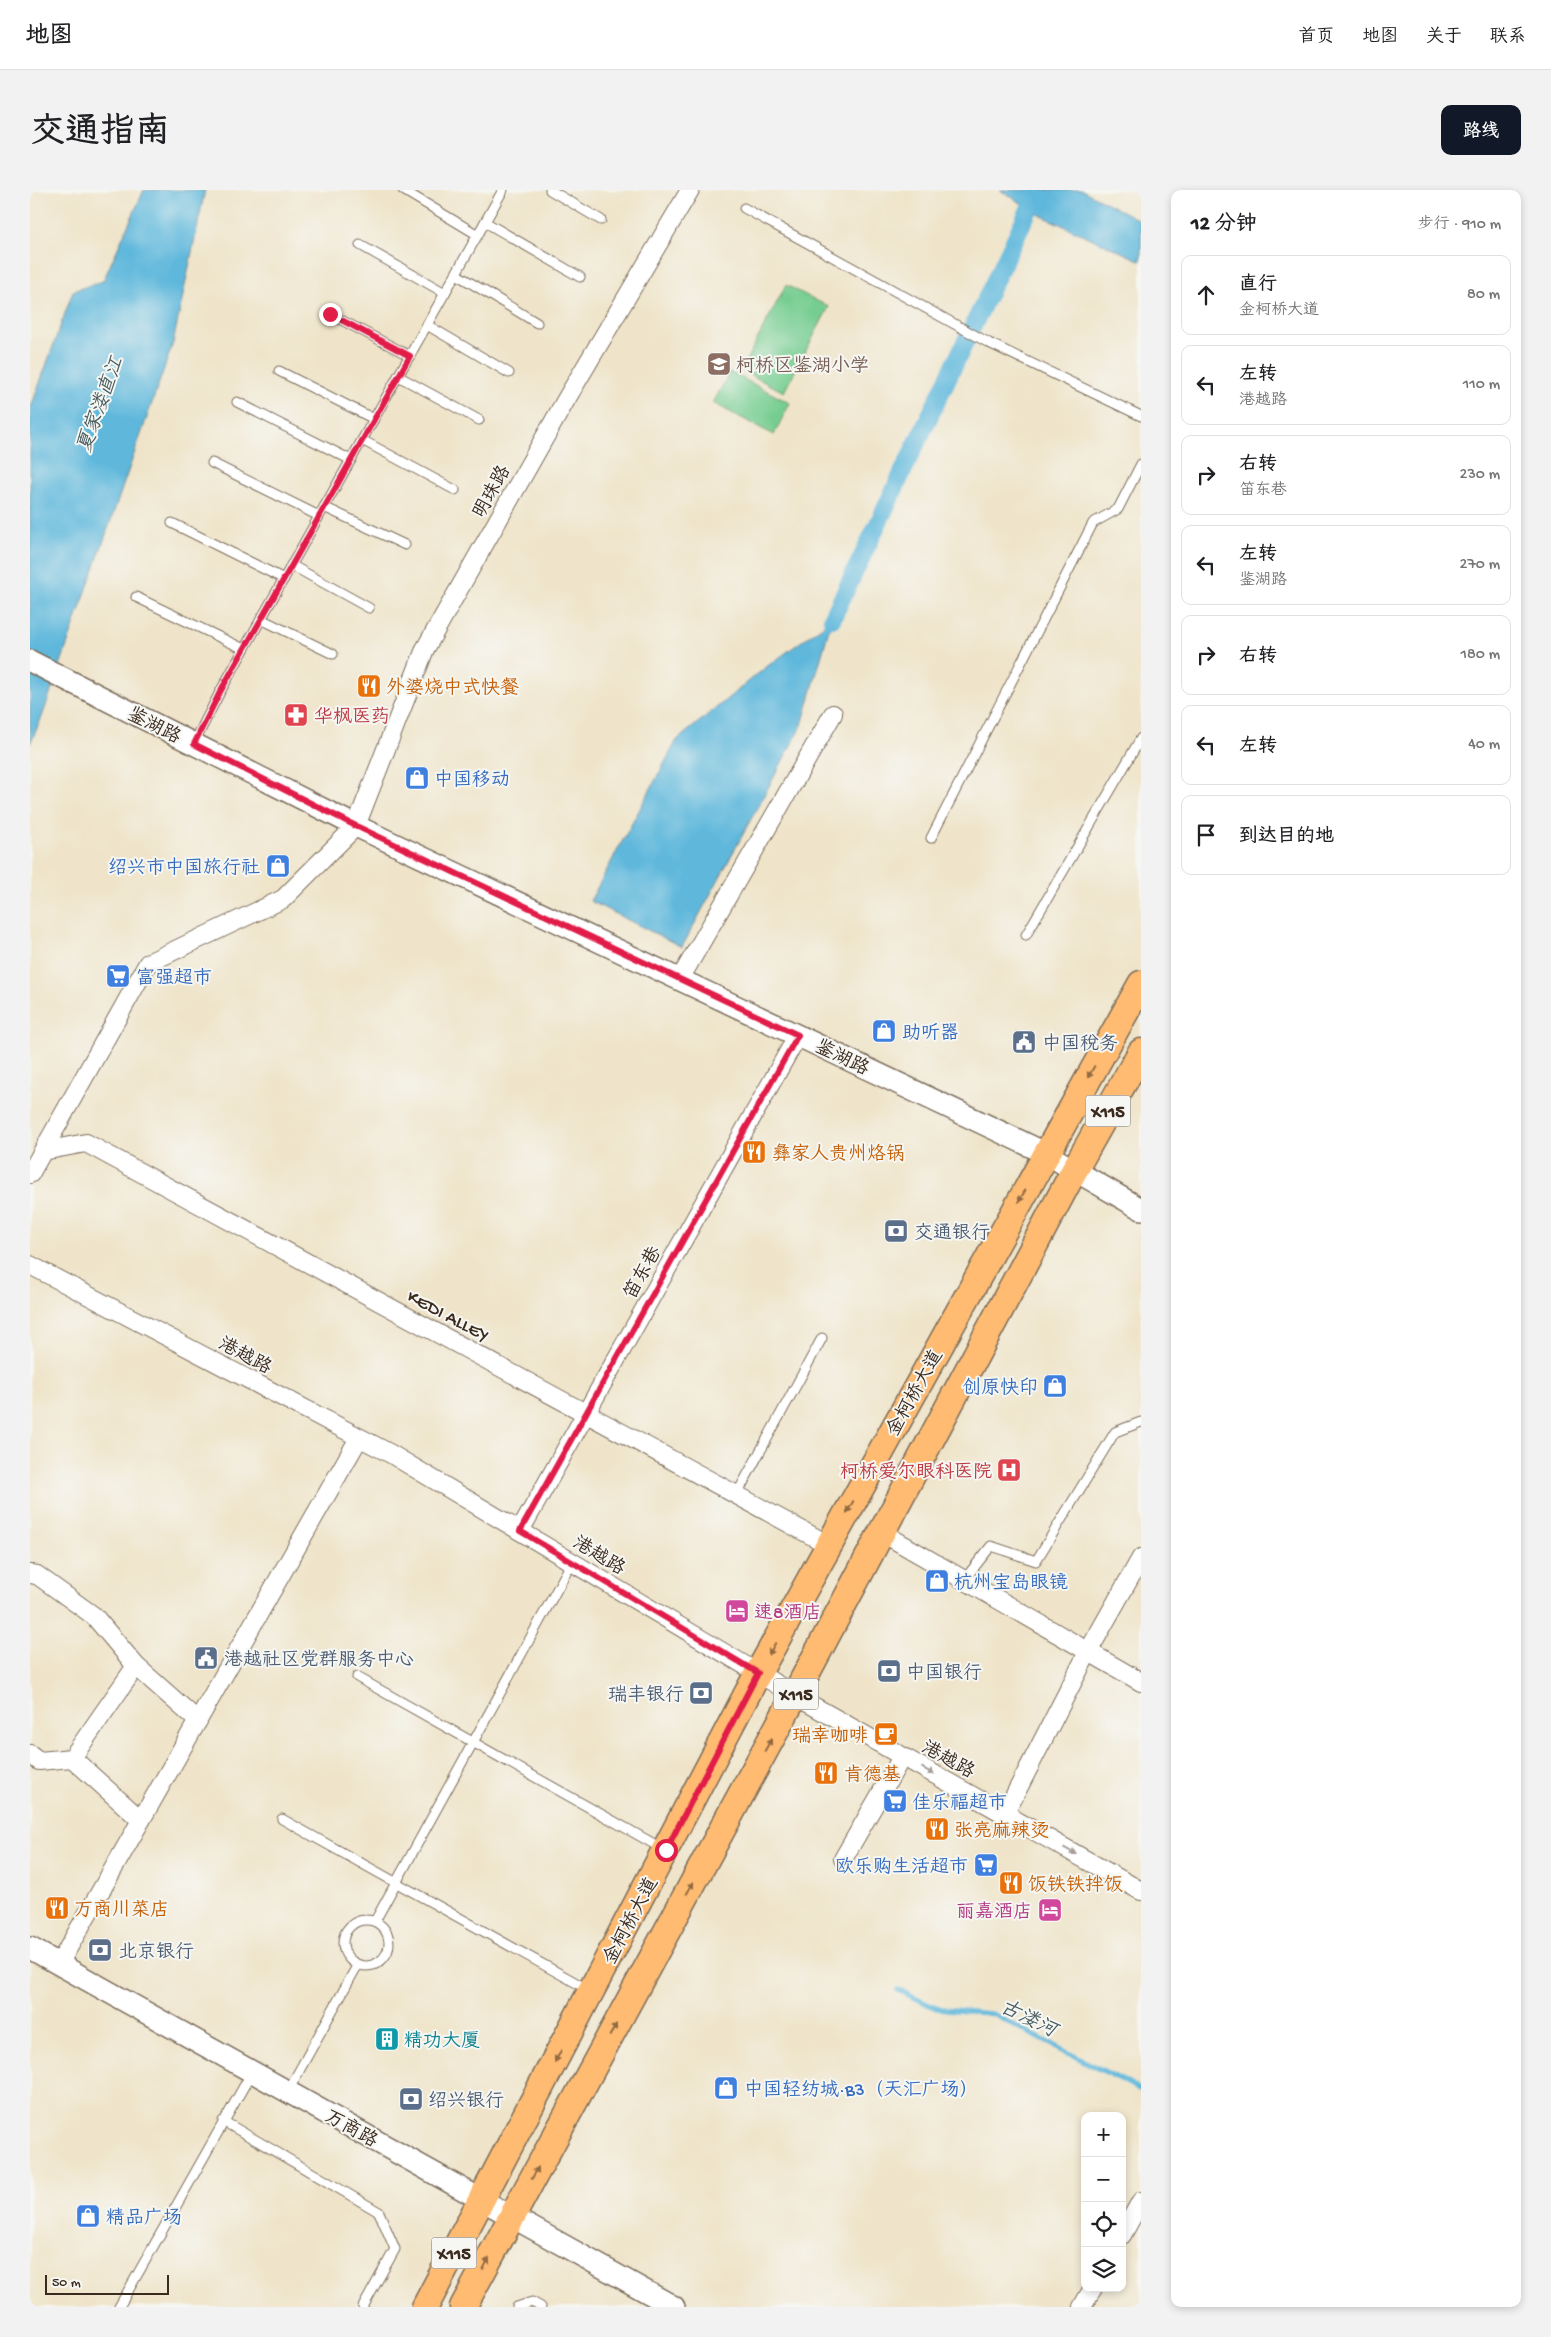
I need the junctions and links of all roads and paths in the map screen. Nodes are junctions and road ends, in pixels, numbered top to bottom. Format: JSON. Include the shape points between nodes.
{"nodes":[{"id":1,"x":403,"y":190,"type":"edge"},
{"id":2,"x":503,"y":190,"type":"edge"},
{"id":3,"x":550,"y":190,"type":"edge"},
{"id":4,"x":687,"y":191,"type":"edge"},
{"id":5,"x":744,"y":208,"type":"dead end"},
{"id":6,"x":601,"y":220,"type":"dead end"},
{"id":7,"x":485,"y":222,"type":"junction"},
{"id":8,"x":478,"y":235,"type":"junction"},
{"id":9,"x":360,"y":245,"type":"dead end"},
{"id":10,"x":456,"y":274,"type":"junction"},
{"id":11,"x":580,"y":277,"type":"dead end"},
{"id":12,"x":445,"y":293,"type":"junction"},
{"id":13,"x":330,"y":314,"type":"dead end"},
{"id":14,"x":537,"y":323,"type":"dead end"},
{"id":15,"x":427,"y":325,"type":"junction"},
{"id":16,"x":410,"y":356,"type":"junction"},
{"id":17,"x":279,"y":371,"type":"dead end"},
{"id":18,"x":509,"y":373,"type":"dead end"},
{"id":19,"x":398,"y":376,"type":"junction"},
{"id":20,"x":237,"y":402,"type":"dead end"},
{"id":21,"x":1141,"y":416,"type":"edge"},
{"id":22,"x":374,"y":419,"type":"junction"},
{"id":23,"x":479,"y":420,"type":"dead end"},
{"id":24,"x":362,"y":440,"type":"junction"},
{"id":25,"x":351,"y":460,"type":"junction"},
{"id":26,"x":212,"y":462,"type":"dead end"},
{"id":27,"x":1141,"y":464,"type":"edge"},
{"id":28,"x":455,"y":490,"type":"dead end"},
{"id":29,"x":324,"y":507,"type":"junction"},
{"id":30,"x":320,"y":516,"type":"junction"},
{"id":31,"x":172,"y":523,"type":"dead end"},
{"id":32,"x":405,"y":545,"type":"dead end"},
{"id":33,"x":292,"y":565,"type":"junction"},
{"id":34,"x":284,"y":579,"type":"junction"},
{"id":35,"x":136,"y":597,"type":"dead end"},
{"id":36,"x":369,"y":608,"type":"dead end"},
{"id":37,"x":261,"y":619,"type":"junction"},
{"id":38,"x":244,"y":649,"type":"junction"},
{"id":39,"x":333,"y":654,"type":"dead end"},
{"id":40,"x":30,"y":661,"type":"edge"},
{"id":41,"x":833,"y":714,"type":"dead end"},
{"id":42,"x":1141,"y":738,"type":"edge"},
{"id":43,"x":194,"y":744,"type":"junction"},
{"id":44,"x":356,"y":826,"type":"junction"},
{"id":45,"x":931,"y":838,"type":"dead end"},
{"id":46,"x":1026,"y":935,"type":"dead end"},
{"id":47,"x":680,"y":979,"type":"junction"},
{"id":48,"x":1141,"y":984,"type":"edge"},
{"id":49,"x":798,"y":1035,"type":"junction"},
{"id":50,"x":1141,"y":1052,"type":"edge"},
{"id":51,"x":43,"y":1151,"type":"junction"},
{"id":52,"x":1045,"y":1153,"type":"junction"},
{"id":53,"x":1075,"y":1169,"type":"junction"},
{"id":54,"x":30,"y":1174,"type":"edge"},
{"id":55,"x":1141,"y":1209,"type":"edge"},
{"id":56,"x":30,"y":1265,"type":"edge"},
{"id":57,"x":822,"y":1338,"type":"dead end"},
{"id":58,"x":586,"y":1413,"type":"junction"},
{"id":59,"x":1141,"y":1422,"type":"edge"},
{"id":60,"x":359,"y":1438,"type":"junction"},
{"id":61,"x":737,"y":1494,"type":"junction"},
{"id":62,"x":520,"y":1531,"type":"junction"},
{"id":63,"x":881,"y":1532,"type":"junction"},
{"id":64,"x":829,"y":1545,"type":"junction"},
{"id":65,"x":1141,"y":1558,"type":"edge"},
{"id":66,"x":572,"y":1562,"type":"junction"},
{"id":67,"x":30,"y":1574,"type":"edge"},
{"id":68,"x":964,"y":1580,"type":"junction"},
{"id":69,"x":1088,"y":1652,"type":"junction"},
{"id":70,"x":136,"y":1666,"type":"junction"},
{"id":71,"x":758,"y":1673,"type":"junction"},
{"id":72,"x":357,"y":1677,"type":"dead end"},
{"id":73,"x":1141,"y":1682,"type":"edge"},
{"id":74,"x":795,"y":1695,"type":"junction"},
{"id":75,"x":198,"y":1721,"type":"junction"},
{"id":76,"x":474,"y":1744,"type":"junction"},
{"id":77,"x":30,"y":1754,"type":"edge"},
{"id":78,"x":902,"y":1757,"type":"junction"},
{"id":79,"x":72,"y":1758,"type":"junction"},
{"id":80,"x":1005,"y":1814,"type":"junction"},
{"id":81,"x":282,"y":1819,"type":"dead end"},
{"id":82,"x":141,"y":1820,"type":"junction"},
{"id":83,"x":666,"y":1850,"type":"junction"},
{"id":84,"x":844,"y":1859,"type":"dead end"},
{"id":85,"x":396,"y":1883,"type":"junction"},
{"id":86,"x":1141,"y":1891,"type":"edge"},
{"id":87,"x":374,"y":1921,"type":"junction"},
{"id":88,"x":30,"y":1948,"type":"edge"},
{"id":89,"x":59,"y":1964,"type":"junction"},
{"id":90,"x":357,"y":1966,"type":"junction"},
{"id":91,"x":591,"y":1991,"type":"junction"},
{"id":92,"x":252,"y":2072,"type":"junction"},
{"id":93,"x":288,"y":2091,"type":"junction"},
{"id":94,"x":223,"y":2121,"type":"junction"},
{"id":95,"x":482,"y":2200,"type":"junction"},
{"id":96,"x":1141,"y":2201,"type":"edge"},
{"id":97,"x":512,"y":2216,"type":"junction"},
{"id":98,"x":1126,"y":2228,"type":"edge"},
{"id":99,"x":1090,"y":2292,"type":"edge"},
{"id":100,"x":119,"y":2307,"type":"edge"},
{"id":101,"x":363,"y":2307,"type":"edge"},
{"id":102,"x":425,"y":2307,"type":"edge"},
{"id":103,"x":463,"y":2307,"type":"edge"},
{"id":104,"x":517,"y":2307,"type":"edge"},
{"id":105,"x":541,"y":2307,"type":"edge"},
{"id":106,"x":674,"y":2307,"type":"edge"},
{"id":107,"x":1082,"y":2307,"type":"edge"}],
"edges":[{"from":1,"to":8,"type":"lane"},
{"from":2,"to":7,"type":"lane"},
{"from":3,"to":6,"type":"lane"},
{"from":4,"to":44,"type":"street","name":"明珠路","via":[[425,649]]},
{"from":5,"to":21,"type":"lane","via":[[989,343]]},
{"from":7,"to":8,"type":"lane"},
{"from":7,"to":11,"type":"lane"},
{"from":8,"to":10,"type":"lane"},
{"from":9,"to":12,"type":"lane"},
{"from":10,"to":12,"type":"lane"},
{"from":10,"to":14,"type":"lane"},
{"from":12,"to":15,"type":"lane"},
{"from":13,"to":16,"type":"lane"},
{"from":15,"to":16,"type":"lane"},
{"from":15,"to":18,"type":"lane"},
{"from":16,"to":19,"type":"lane"},
{"from":17,"to":22,"type":"lane"},
{"from":19,"to":22,"type":"lane"},
{"from":19,"to":23,"type":"lane"},
{"from":20,"to":25,"type":"lane"},
{"from":22,"to":24,"type":"lane"},
{"from":24,"to":25,"type":"lane"},
{"from":24,"to":28,"type":"lane"},
{"from":25,"to":29,"type":"lane"},
{"from":26,"to":30,"type":"lane"},
{"from":27,"to":45,"type":"lane","via":[[1118,508],[1093,523]]},
{"from":29,"to":30,"type":"lane"},
{"from":29,"to":32,"type":"lane"},
{"from":30,"to":33,"type":"lane"},
{"from":31,"to":34,"type":"lane"},
{"from":33,"to":34,"type":"lane"},
{"from":33,"to":36,"type":"lane"},
{"from":34,"to":37,"type":"lane"},
{"from":35,"to":38,"type":"lane"},
{"from":37,"to":38,"type":"lane"},
{"from":37,"to":39,"type":"lane"},
{"from":38,"to":43,"type":"lane"},
{"from":40,"to":43,"type":"street","name":"鉴湖路"},
{"from":41,"to":47,"type":"street"},
{"from":42,"to":46,"type":"lane"},
{"from":43,"to":44,"type":"street","name":"鉴湖路"},
{"from":44,"to":47,"type":"street","name":"鉴湖路"},
{"from":44,"to":51,"type":"street","via":[[284,899],[148,964]]},
{"from":47,"to":49,"type":"street","name":"鉴湖路"},
{"from":48,"to":52,"type":"main road","name":"金柯桥大道","number":"X115","one_way":true},
{"from":49,"to":52,"type":"street","name":"鉴湖路"},
{"from":49,"to":58,"type":"street","name":"笛东巷"},
{"from":50,"to":53,"type":"main road","name":"金柯桥大道","number":"X115"},
{"from":51,"to":54,"type":"street"},
{"from":51,"to":58,"type":"street","name":"KEDI ALLEY","via":[[86,1143]]},
{"from":52,"to":53,"type":"street","name":"鉴湖路"},
{"from":52,"to":64,"type":"main road","name":"金柯桥大道","number":"X115","one_way":true},
{"from":53,"to":55,"type":"street","name":"鉴湖路"},
{"from":53,"to":63,"type":"main road","name":"金柯桥大道","number":"X115"},
{"from":56,"to":60,"type":"street","name":"港越路"},
{"from":57,"to":61,"type":"lane"},
{"from":58,"to":61,"type":"street","name":"KEDI ALLEY"},
{"from":58,"to":62,"type":"street","name":"笛东巷"},
{"from":59,"to":68,"type":"lane","via":[[1115,1432],[1036,1561],[991,1546]]},
{"from":60,"to":62,"type":"street","name":"港越路"},
{"from":60,"to":75,"type":"street"},
{"from":61,"to":64,"type":"street","name":"KEDI ALLEY"},
{"from":62,"to":66,"type":"street","name":"港越路"},
{"from":63,"to":68,"type":"street"},
{"from":63,"to":74,"type":"main road","name":"金柯桥大道","number":"X115"},
{"from":64,"to":71,"type":"main road","name":"金柯桥大道","number":"X115","one_way":true},
{"from":65,"to":69,"type":"street"},
{"from":66,"to":71,"type":"street","name":"港越路"},
{"from":66,"to":76,"type":"lane"},
{"from":67,"to":70,"type":"street","via":[[37,1574],[94,1616]]},
{"from":68,"to":69,"type":"street"},
{"from":69,"to":73,"type":"street"},
{"from":69,"to":80,"type":"street"},
{"from":70,"to":75,"type":"street"},
{"from":70,"to":79,"type":"street"},
{"from":71,"to":74,"type":"street","name":"港越路"},
{"from":71,"to":83,"type":"main road","name":"金柯桥大道","number":"X115"},
{"from":72,"to":76,"type":"lane"},
{"from":74,"to":78,"type":"street","name":"港越路"},
{"from":97,"to":74,"type":"main road","name":"金柯桥大道","number":"X115","one_way":true},
{"from":75,"to":82,"type":"street"},
{"from":76,"to":83,"type":"lane"},
{"from":76,"to":85,"type":"lane"},
{"from":77,"to":79,"type":"street","via":[[39,1761]]},
{"from":78,"to":80,"type":"street","name":"港越路","one_way":true},
{"from":78,"to":84,"type":"street"},
{"from":79,"to":82,"type":"street"},
{"from":80,"to":86,"type":"street","name":"港越路","one_way":true},
{"from":81,"to":85,"type":"lane"},
{"from":82,"to":89,"type":"street"},
{"from":83,"to":91,"type":"main road","name":"金柯桥大道","number":"X115"},
{"from":85,"to":87,"type":"lane"},
{"from":85,"to":91,"type":"lane"},
{"from":87,"to":90,"type":"lane","via":[[388,1934],[388,1952],[375,1965]]},
{"from":87,"to":90,"type":"lane","via":[[356,1921],[343,1934],[344,1953]]},
{"from":88,"to":89,"type":"street","name":"万商路"},
{"from":89,"to":92,"type":"street","name":"万商路"},
{"from":90,"to":93,"type":"lane"},
{"from":91,"to":95,"type":"main road","name":"金柯桥大道","number":"X115","one_way":true},
{"from":92,"to":93,"type":"street","name":"万商路"},
{"from":92,"to":94,"type":"lane"},
{"from":93,"to":95,"type":"street","name":"万商路"},
{"from":94,"to":100,"type":"lane"},
{"from":94,"to":101,"type":"lane","via":[[379,2212],[395,2249]]},
{"from":95,"to":97,"type":"street","name":"万商路"},
{"from":95,"to":102,"type":"main road","name":"金柯桥大道","number":"X115"},
{"from":96,"to":98,"type":"street"},
{"from":103,"to":97,"type":"main road","name":"金柯桥大道","number":"X115","one_way":true},
{"from":97,"to":106,"type":"street","name":"万商路"},
{"from":99,"to":107,"type":"street"},
{"from":104,"to":105,"type":"lane","via":[[532,2302]]}]}
